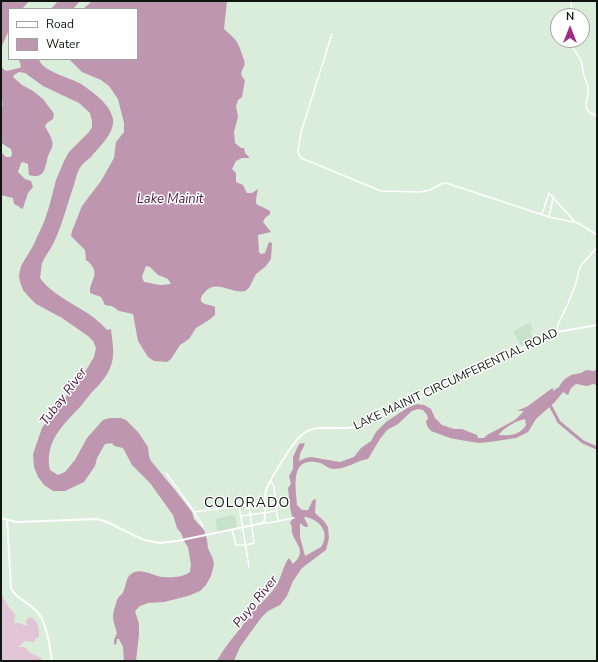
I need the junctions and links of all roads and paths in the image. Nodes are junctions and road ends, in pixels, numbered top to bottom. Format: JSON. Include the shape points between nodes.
{"nodes":[{"id":1,"x":332,"y":34,"type":"dead end"},
{"id":2,"x":572,"y":48,"type":"edge"},
{"id":3,"x":597,"y":116,"type":"edge"},
{"id":4,"x":553,"y":198,"type":"junction"},
{"id":5,"x":542,"y":214,"type":"junction"},
{"id":6,"x":549,"y":217,"type":"junction"},
{"id":7,"x":576,"y":223,"type":"junction"},
{"id":8,"x":597,"y":235,"type":"edge"},
{"id":9,"x":597,"y":247,"type":"edge"},
{"id":10,"x":597,"y":325,"type":"edge"},
{"id":11,"x":557,"y":332,"type":"junction"},
{"id":12,"x":166,"y":473,"type":"dead end"},
{"id":13,"x":271,"y":481,"type":"junction"},
{"id":14,"x":238,"y":499,"type":"dead end"},
{"id":15,"x":275,"y":502,"type":"junction"},
{"id":16,"x":264,"y":503,"type":"junction"},
{"id":17,"x":249,"y":505,"type":"junction"},
{"id":18,"x":239,"y":506,"type":"junction"},
{"id":19,"x":194,"y":512,"type":"junction"},
{"id":20,"x":276,"y":512,"type":"junction"},
{"id":21,"x":265,"y":513,"type":"junction"},
{"id":22,"x":250,"y":515,"type":"junction"},
{"id":23,"x":241,"y":516,"type":"junction"},
{"id":24,"x":1,"y":518,"type":"edge"},
{"id":25,"x":294,"y":518,"type":"dead end"},
{"id":26,"x":7,"y":520,"type":"junction"},
{"id":27,"x":264,"y":522,"type":"junction"},
{"id":28,"x":278,"y":522,"type":"junction"},
{"id":29,"x":203,"y":526,"type":"dead end"},
{"id":30,"x":252,"y":526,"type":"junction"},
{"id":31,"x":243,"y":528,"type":"junction"},
{"id":32,"x":232,"y":530,"type":"junction"},
{"id":33,"x":246,"y":545,"type":"junction"},
{"id":34,"x":249,"y":567,"type":"dead end"},
{"id":35,"x":52,"y":661,"type":"edge"}],
"edges":[{"from":1,"to":5,"type":"street","via":[[301,132],[298,152],[302,158],[381,191],[420,192],[446,183]]},
{"from":2,"to":3,"type":"street","via":[[582,62],[588,87],[587,109],[590,114]]},
{"from":4,"to":5,"type":"street","via":[[547,194]]},
{"from":4,"to":6,"type":"street"},
{"from":4,"to":7,"type":"street"},
{"from":5,"to":6,"type":"street"},
{"from":6,"to":7,"type":"street"},
{"from":7,"to":8,"type":"street"},
{"from":9,"to":11,"type":"street","via":[[580,267],[576,286],[558,324]]},
{"from":10,"to":11,"type":"main road","name":"LAKE MAINIT CIRCUMFERENTIAL ROAD"},
{"from":11,"to":13,"type":"main road","name":"LAKE MAINIT CIRCUMFERENTIAL ROAD","via":[[360,426],[348,429],[318,428],[306,432],[294,443]]},
{"from":12,"to":19,"type":"street"},
{"from":13,"to":15,"type":"street"},
{"from":13,"to":16,"type":"main road","name":"LAKE MAINIT CIRCUMFERENTIAL ROAD"},
{"from":14,"to":18,"type":"street"},
{"from":15,"to":16,"type":"street"},
{"from":15,"to":20,"type":"street"},
{"from":16,"to":17,"type":"street"},
{"from":16,"to":21,"type":"main road","name":"LAKE MAINIT CIRCUMFERENTIAL ROAD"},
{"from":17,"to":18,"type":"street"},
{"from":17,"to":22,"type":"street"},
{"from":18,"to":19,"type":"street"},
{"from":18,"to":23,"type":"street"},
{"from":19,"to":29,"type":"street"},
{"from":20,"to":21,"type":"street"},
{"from":20,"to":28,"type":"street"},
{"from":21,"to":22,"type":"street"},
{"from":21,"to":27,"type":"main road","name":"LAKE MAINIT CIRCUMFERENTIAL ROAD"},
{"from":22,"to":23,"type":"street"},
{"from":22,"to":30,"type":"street"},
{"from":23,"to":31,"type":"street"},
{"from":24,"to":26,"type":"main road"},
{"from":25,"to":28,"type":"street"},
{"from":26,"to":32,"type":"main road","via":[[20,522],[97,519],[149,542],[160,543]]},
{"from":26,"to":35,"type":"main road","via":[[10,588],[40,616]]},
{"from":27,"to":28,"type":"street"},
{"from":27,"to":30,"type":"main road"},
{"from":30,"to":31,"type":"main road"},
{"from":30,"to":33,"type":"street","via":[[254,542]]},
{"from":31,"to":32,"type":"main road"},
{"from":31,"to":33,"type":"street"},
{"from":32,"to":33,"type":"street","via":[[235,544]]},
{"from":33,"to":34,"type":"street"}]}
